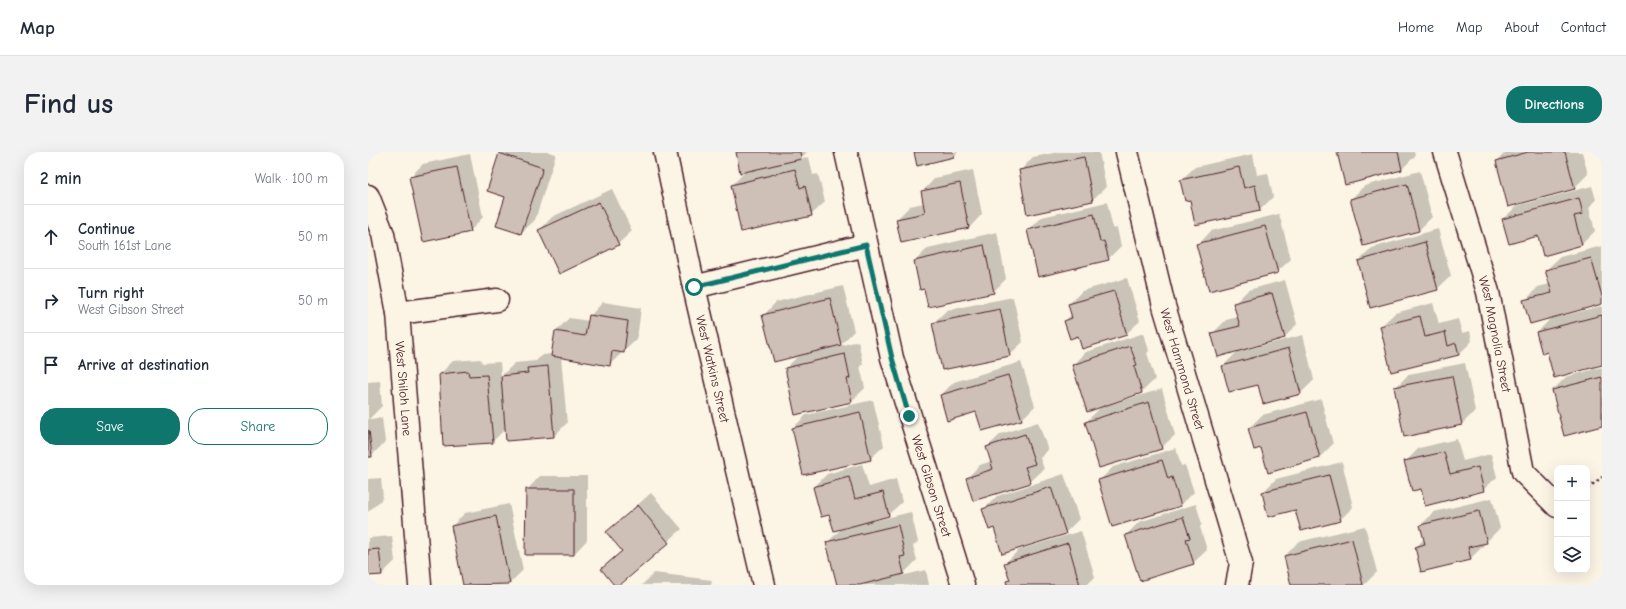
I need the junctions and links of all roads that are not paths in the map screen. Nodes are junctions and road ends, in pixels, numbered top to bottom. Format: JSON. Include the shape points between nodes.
{"nodes":[{"id":1,"x":665,"y":152,"type":"edge"},
{"id":2,"x":846,"y":152,"type":"edge"},
{"id":3,"x":1128,"y":152,"type":"edge"},
{"id":4,"x":1444,"y":152,"type":"edge"},
{"id":5,"x":368,"y":196,"type":"edge"},
{"id":6,"x":866,"y":245,"type":"junction"},
{"id":7,"x":694,"y":287,"type":"junction"},
{"id":8,"x":497,"y":300,"type":"dead end"},
{"id":9,"x":398,"y":313,"type":"junction"},
{"id":10,"x":1554,"y":503,"type":"edge"},
{"id":11,"x":420,"y":585,"type":"edge"},
{"id":12,"x":764,"y":585,"type":"edge"},
{"id":13,"x":963,"y":585,"type":"edge"},
{"id":14,"x":1237,"y":585,"type":"edge"}],
"edges":[{"from":1,"to":7,"type":"street","name":"West Watkins Street"},
{"from":2,"to":6,"type":"street","name":"West Gibson Street"},
{"from":3,"to":14,"type":"street","name":"West Hammond Street","via":[[1164,306],[1241,563]]},
{"from":4,"to":10,"type":"street","name":"West Magnolia Street","via":[[1488,292],[1523,472]]},
{"from":5,"to":9,"type":"street","name":"West Shiloh Lane","via":[[383,234]]},
{"from":6,"to":7,"type":"street"},
{"from":6,"to":13,"type":"street","name":"West Gibson Street","via":[[892,358]]},
{"from":7,"to":12,"type":"street","name":"West Watkins Street"},
{"from":8,"to":9,"type":"street"},
{"from":9,"to":11,"type":"street","name":"West Shiloh Lane"}]}
